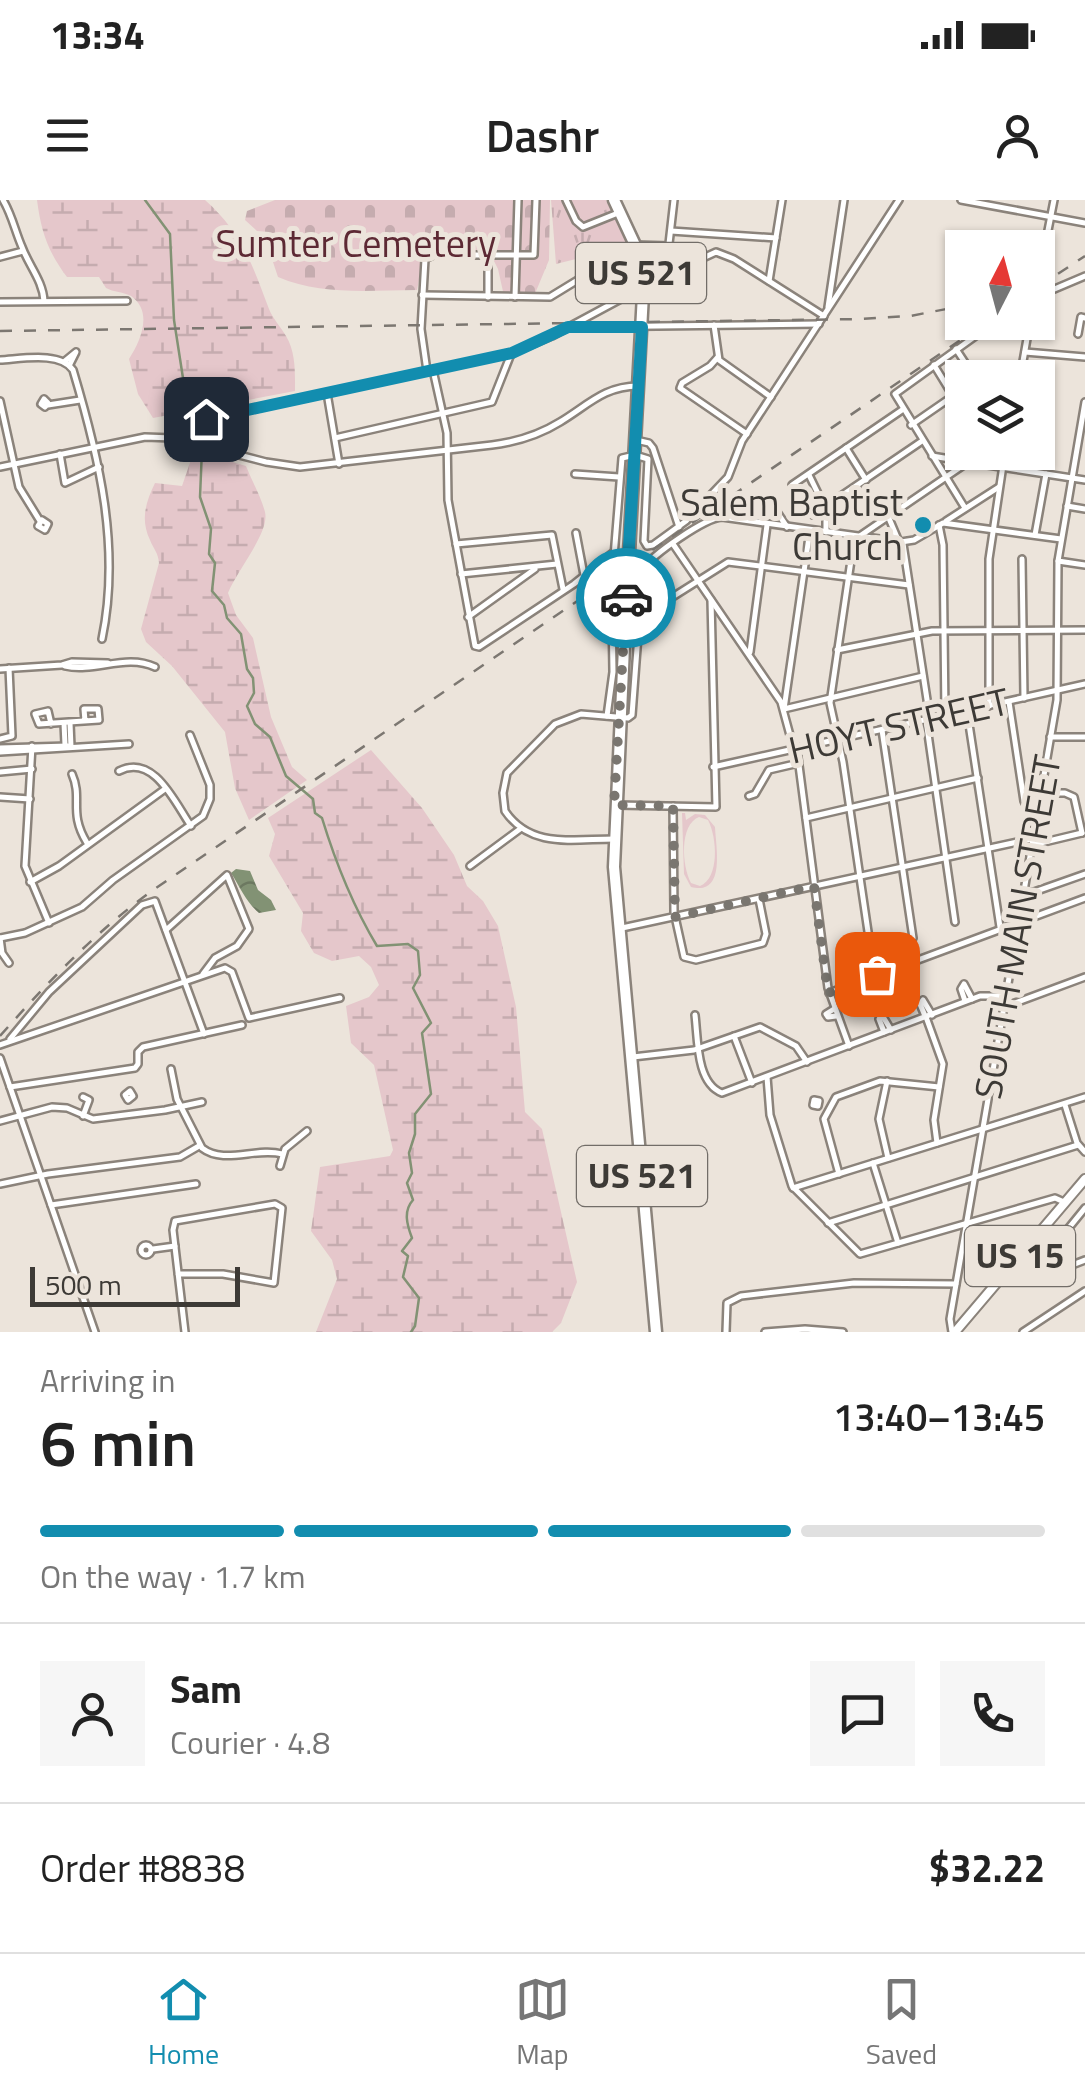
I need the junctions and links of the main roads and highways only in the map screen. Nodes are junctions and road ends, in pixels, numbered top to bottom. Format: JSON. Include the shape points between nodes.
{"nodes":[{"id":1,"x":614,"y":200,"type":"edge"},
{"id":2,"x":1085,"y":1180,"type":"edge"},
{"id":3,"x":656,"y":1332,"type":"edge"},
{"id":4,"x":954,"y":1332,"type":"edge"}],
"edges":[{"from":1,"to":3,"type":"highway","number":"US 521","bridge":true,"via":[[634,245],[642,286],[614,839]]},
{"from":2,"to":4,"type":"main road","number":"US 15"}]}
